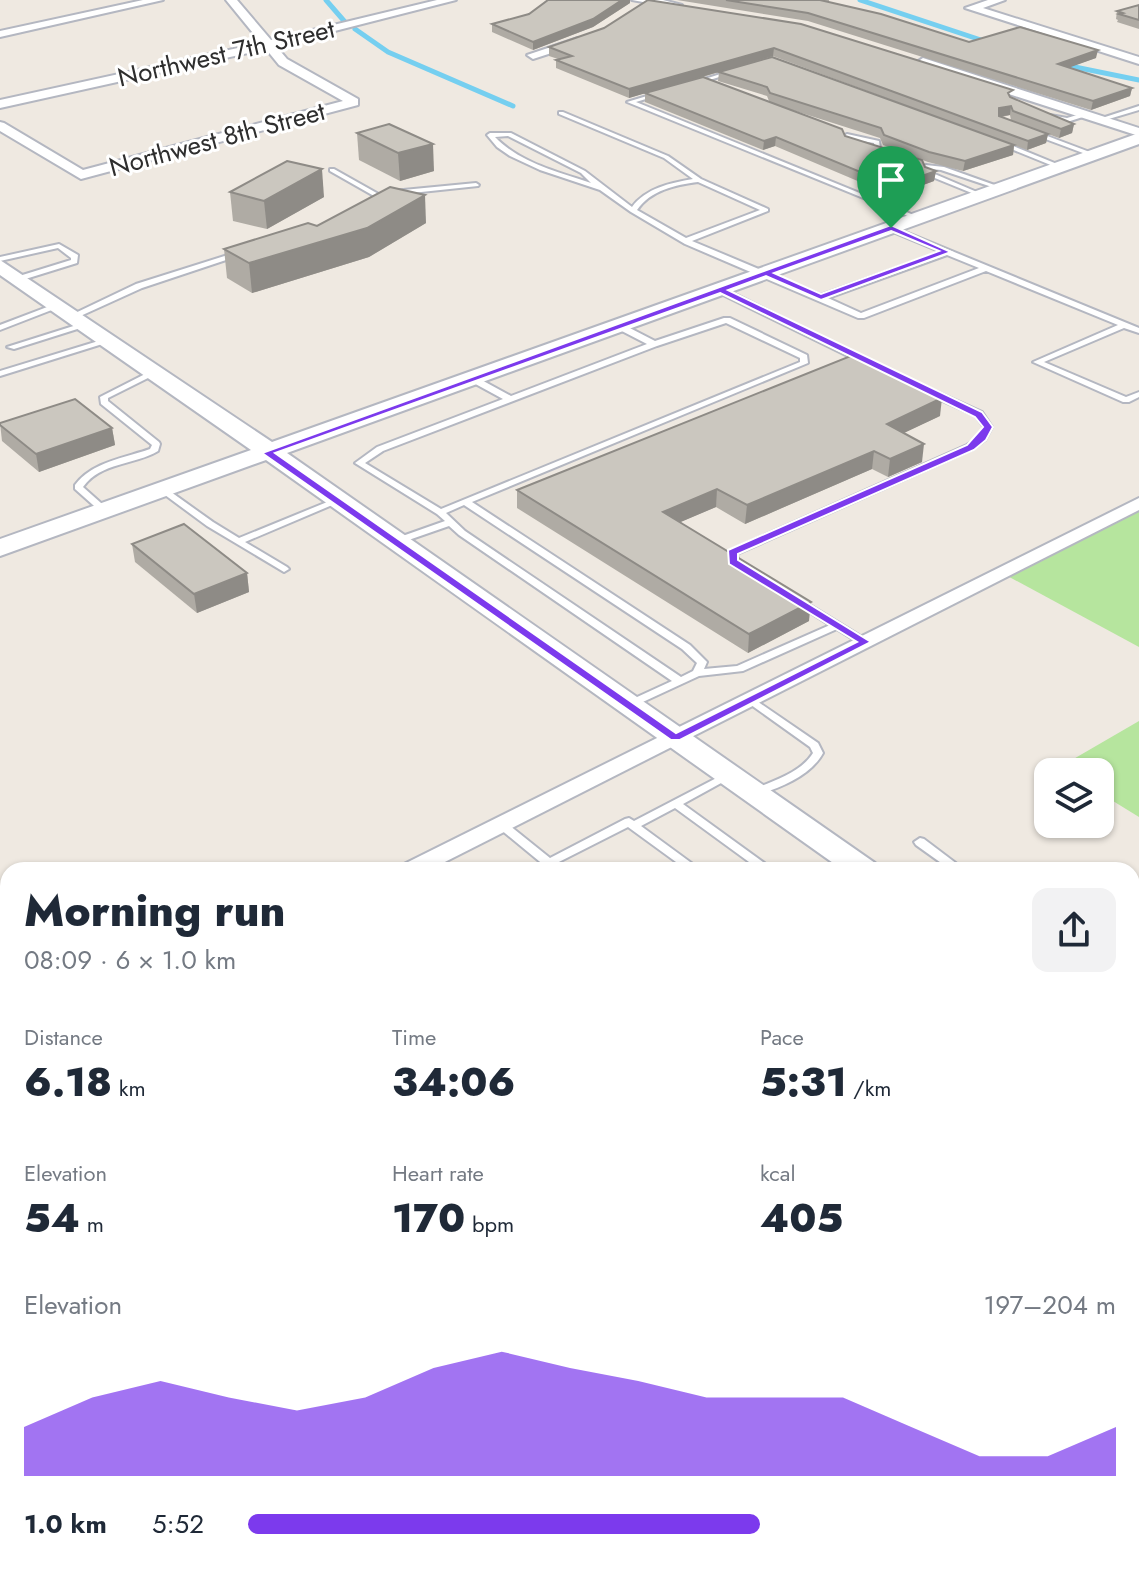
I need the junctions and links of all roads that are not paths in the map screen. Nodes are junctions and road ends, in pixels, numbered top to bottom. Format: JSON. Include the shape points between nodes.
{"nodes":[{"id":1,"x":98,"y":0,"type":"edge"},
{"id":2,"x":158,"y":0,"type":"edge"},
{"id":3,"x":231,"y":0,"type":"edge"},
{"id":4,"x":451,"y":0,"type":"edge"},
{"id":5,"x":1000,"y":0,"type":"edge"},
{"id":6,"x":639,"y":3,"type":"edge"},
{"id":7,"x":686,"y":7,"type":"edge"},
{"id":8,"x":107,"y":10,"type":"junction"},
{"id":9,"x":0,"y":34,"type":"edge"},
{"id":10,"x":587,"y":37,"type":"edge"},
{"id":11,"x":266,"y":46,"type":"junction"},
{"id":12,"x":533,"y":55,"type":"edge"},
{"id":13,"x":905,"y":57,"type":"edge"},
{"id":14,"x":1139,"y":62,"type":"edge"},
{"id":15,"x":745,"y":69,"type":"edge"},
{"id":16,"x":704,"y":81,"type":"junction"},
{"id":17,"x":689,"y":85,"type":"edge"},
{"id":18,"x":716,"y":86,"type":"edge"},
{"id":19,"x":674,"y":89,"type":"edge"},
{"id":20,"x":1031,"y":95,"type":"junction"},
{"id":21,"x":1013,"y":101,"type":"edge"},
{"id":22,"x":0,"y":104,"type":"edge"},
{"id":23,"x":1139,"y":110,"type":"edge"},
{"id":24,"x":561,"y":113,"type":"dead end"},
{"id":25,"x":1087,"y":114,"type":"junction"},
{"id":26,"x":1045,"y":115,"type":"edge"},
{"id":27,"x":1102,"y":119,"type":"junction"},
{"id":28,"x":0,"y":126,"type":"edge"},
{"id":29,"x":833,"y":131,"type":"edge"},
{"id":30,"x":1027,"y":131,"type":"edge"},
{"id":31,"x":1139,"y":132,"type":"edge"},
{"id":32,"x":1139,"y":138,"type":"edge"},
{"id":33,"x":993,"y":140,"type":"edge"},
{"id":34,"x":889,"y":152,"type":"edge"},
{"id":35,"x":1093,"y":155,"type":"junction"},
{"id":36,"x":913,"y":162,"type":"edge"},
{"id":37,"x":926,"y":167,"type":"junction"},
{"id":38,"x":1060,"y":167,"type":"junction"},
{"id":39,"x":332,"y":170,"type":"dead end"},
{"id":40,"x":963,"y":175,"type":"junction"},
{"id":41,"x":699,"y":180,"type":"junction"},
{"id":42,"x":948,"y":181,"type":"junction"},
{"id":43,"x":476,"y":185,"type":"dead end"},
{"id":44,"x":604,"y":190,"type":"junction"},
{"id":45,"x":990,"y":192,"type":"junction"},
{"id":46,"x":379,"y":196,"type":"junction"},
{"id":47,"x":357,"y":210,"type":"edge"},
{"id":48,"x":633,"y":211,"type":"junction"},
{"id":49,"x":917,"y":218,"type":"junction"},
{"id":50,"x":891,"y":228,"type":"junction"},
{"id":51,"x":688,"y":242,"type":"junction"},
{"id":52,"x":250,"y":251,"type":"edge"},
{"id":53,"x":947,"y":252,"type":"junction"},
{"id":54,"x":0,"y":259,"type":"edge"},
{"id":55,"x":0,"y":266,"type":"edge"},
{"id":56,"x":986,"y":268,"type":"junction"},
{"id":57,"x":766,"y":273,"type":"junction"},
{"id":58,"x":19,"y":279,"type":"junction"},
{"id":59,"x":720,"y":290,"type":"junction"},
{"id":60,"x":821,"y":298,"type":"junction"},
{"id":61,"x":72,"y":316,"type":"junction"},
{"id":62,"x":1124,"y":325,"type":"junction"},
{"id":63,"x":619,"y":326,"type":"junction"},
{"id":64,"x":0,"y":328,"type":"edge"},
{"id":65,"x":1139,"y":331,"type":"edge"},
{"id":66,"x":108,"y":341,"type":"junction"},
{"id":67,"x":654,"y":344,"type":"junction"},
{"id":68,"x":11,"y":347,"type":"dead end"},
{"id":69,"x":876,"y":367,"type":"edge"},
{"id":70,"x":154,"y":373,"type":"junction"},
{"id":71,"x":0,"y":374,"type":"edge"},
{"id":72,"x":473,"y":379,"type":"junction"},
{"id":73,"x":901,"y":379,"type":"edge"},
{"id":74,"x":1139,"y":394,"type":"edge"},
{"id":75,"x":510,"y":399,"type":"junction"},
{"id":76,"x":268,"y":453,"type":"junction"},
{"id":77,"x":164,"y":490,"type":"junction"},
{"id":78,"x":340,"y":500,"type":"junction"},
{"id":79,"x":465,"y":502,"type":"junction"},
{"id":80,"x":1139,"y":503,"type":"edge"},
{"id":81,"x":105,"y":511,"type":"junction"},
{"id":82,"x":440,"y":512,"type":"junction"},
{"id":83,"x":449,"y":523,"type":"junction"},
{"id":84,"x":241,"y":540,"type":"junction"},
{"id":85,"x":397,"y":541,"type":"junction"},
{"id":86,"x":0,"y":548,"type":"edge"},
{"id":87,"x":284,"y":569,"type":"dead end"},
{"id":88,"x":747,"y":570,"type":"edge"},
{"id":89,"x":787,"y":595,"type":"edge"},
{"id":90,"x":837,"y":625,"type":"junction"},
{"id":91,"x":865,"y":642,"type":"junction"},
{"id":92,"x":697,"y":673,"type":"junction"},
{"id":93,"x":680,"y":681,"type":"junction"},
{"id":94,"x":751,"y":700,"type":"junction"},
{"id":95,"x":628,"y":705,"type":"junction"},
{"id":96,"x":676,"y":738,"type":"junction"},
{"id":97,"x":728,"y":775,"type":"junction"},
{"id":98,"x":754,"y":793,"type":"junction"},
{"id":99,"x":675,"y":803,"type":"junction"},
{"id":100,"x":500,"y":824,"type":"junction"},
{"id":101,"x":633,"y":826,"type":"junction"},
{"id":102,"x":920,"y":842,"type":"dead end"},
{"id":103,"x":426,"y":862,"type":"edge"},
{"id":104,"x":548,"y":862,"type":"edge"},
{"id":105,"x":551,"y":862,"type":"edge"},
{"id":106,"x":684,"y":862,"type":"edge"},
{"id":107,"x":757,"y":862,"type":"edge"},
{"id":108,"x":853,"y":862,"type":"edge"},
{"id":109,"x":948,"y":862,"type":"edge"}],
"edges":[{"from":1,"to":8,"type":"street"},
{"from":2,"to":8,"type":"street"},
{"from":3,"to":11,"type":"street"},
{"from":4,"to":11,"type":"street","name":"Northwest 7th Street"},
{"from":5,"to":14,"type":"street","via":[[971,8]]},
{"from":6,"to":7,"type":"street"},
{"from":8,"to":9,"type":"street"},
{"from":10,"to":12,"type":"street"},
{"from":11,"to":22,"type":"street","name":"Northwest 7th Street"},
{"from":11,"to":28,"type":"street","name":"Northwest 8th Street","via":[[297,72],[354,102],[81,175]]},
{"from":13,"to":20,"type":"street"},
{"from":15,"to":16,"type":"lane"},
{"from":16,"to":17,"type":"lane"},
{"from":16,"to":18,"type":"lane"},
{"from":19,"to":49,"type":"lane","via":[[630,102]]},
{"from":20,"to":21,"type":"lane"},
{"from":20,"to":25,"type":"street"},
{"from":23,"to":27,"type":"lane"},
{"from":24,"to":41,"type":"lane","via":[[666,157]]},
{"from":25,"to":26,"type":"lane","via":[[1067,120]]},
{"from":25,"to":27,"type":"street"},
{"from":27,"to":31,"type":"street"},
{"from":29,"to":34,"type":"lane","via":[[877,142],[877,148]]},
{"from":30,"to":35,"type":"lane"},
{"from":32,"to":35,"type":"main road"},
{"from":33,"to":38,"type":"lane"},
{"from":35,"to":38,"type":"main road"},
{"from":36,"to":37,"type":"lane"},
{"from":37,"to":40,"type":"lane"},
{"from":37,"to":42,"type":"lane","via":[[927,173]]},
{"from":38,"to":45,"type":"main road"},
{"from":39,"to":46,"type":"lane"},
{"from":40,"to":42,"type":"lane"},
{"from":40,"to":45,"type":"lane"},
{"from":41,"to":48,"type":"lane","via":[[640,199]]},
{"from":41,"to":51,"type":"lane","via":[[766,210]]},
{"from":42,"to":45,"type":"lane"},
{"from":43,"to":46,"type":"lane"},
{"from":44,"to":44,"type":"lane","via":[[551,172],[504,149],[490,135],[509,134],[583,172]]},
{"from":44,"to":48,"type":"lane"},
{"from":45,"to":49,"type":"main road"},
{"from":46,"to":47,"type":"lane"},
{"from":48,"to":51,"type":"lane"},
{"from":49,"to":50,"type":"main road"},
{"from":50,"to":53,"type":"lane"},
{"from":50,"to":57,"type":"main road"},
{"from":51,"to":57,"type":"lane"},
{"from":52,"to":61,"type":"lane","via":[[139,286]]},
{"from":53,"to":56,"type":"lane"},
{"from":53,"to":60,"type":"lane"},
{"from":54,"to":58,"type":"lane","via":[[59,246],[75,257]]},
{"from":55,"to":58,"type":"main road"},
{"from":56,"to":60,"type":"lane","via":[[861,316]]},
{"from":56,"to":62,"type":"lane"},
{"from":57,"to":59,"type":"main road"},
{"from":57,"to":60,"type":"lane"},
{"from":58,"to":61,"type":"main road"},
{"from":59,"to":63,"type":"main road"},
{"from":59,"to":69,"type":"lane"},
{"from":61,"to":64,"type":"lane"},
{"from":61,"to":66,"type":"main road"},
{"from":61,"to":68,"type":"lane"},
{"from":62,"to":65,"type":"lane"},
{"from":62,"to":74,"type":"lane","via":[[1037,362],[1126,400]]},
{"from":63,"to":67,"type":"lane"},
{"from":63,"to":72,"type":"main road"},
{"from":66,"to":70,"type":"main road"},
{"from":66,"to":71,"type":"lane"},
{"from":67,"to":75,"type":"lane"},
{"from":67,"to":79,"type":"lane","via":[[727,320],[804,357],[804,363]]},
{"from":70,"to":76,"type":"main road"},
{"from":70,"to":81,"type":"lane","via":[[104,397],[156,444],[154,451],[80,482],[84,494]]},
{"from":72,"to":75,"type":"lane"},
{"from":72,"to":76,"type":"main road"},
{"from":73,"to":88,"type":"lane","via":[[979,414],[988,427],[982,438],[732,553],[733,562]]},
{"from":75,"to":82,"type":"lane","via":[[380,449],[359,463]]},
{"from":76,"to":77,"type":"main road"},
{"from":76,"to":78,"type":"main road"},
{"from":77,"to":81,"type":"main road"},
{"from":77,"to":84,"type":"lane"},
{"from":78,"to":84,"type":"lane"},
{"from":78,"to":85,"type":"main road"},
{"from":79,"to":82,"type":"lane"},
{"from":79,"to":92,"type":"lane","via":[[686,647],[702,662]]},
{"from":80,"to":91,"type":"street"},
{"from":81,"to":86,"type":"main road"},
{"from":82,"to":83,"type":"lane"},
{"from":83,"to":85,"type":"lane"},
{"from":83,"to":93,"type":"lane"},
{"from":84,"to":87,"type":"lane"},
{"from":85,"to":95,"type":"main road"},
{"from":89,"to":90,"type":"lane"},
{"from":90,"to":91,"type":"lane"},
{"from":90,"to":92,"type":"lane","via":[[739,669]]},
{"from":91,"to":94,"type":"street"},
{"from":92,"to":93,"type":"lane"},
{"from":93,"to":95,"type":"lane"},
{"from":94,"to":96,"type":"street"},
{"from":94,"to":98,"type":"lane","via":[[818,753],[805,767]]},
{"from":95,"to":96,"type":"main road"},
{"from":96,"to":97,"type":"main road"},
{"from":96,"to":100,"type":"street"},
{"from":97,"to":98,"type":"main road"},
{"from":97,"to":99,"type":"lane"},
{"from":98,"to":108,"type":"main road"},
{"from":99,"to":101,"type":"lane"},
{"from":99,"to":107,"type":"lane"},
{"from":100,"to":103,"type":"street"},
{"from":100,"to":104,"type":"lane"},
{"from":101,"to":105,"type":"lane","via":[[629,822]]},
{"from":101,"to":106,"type":"lane"},
{"from":102,"to":109,"type":"lane"}]}
